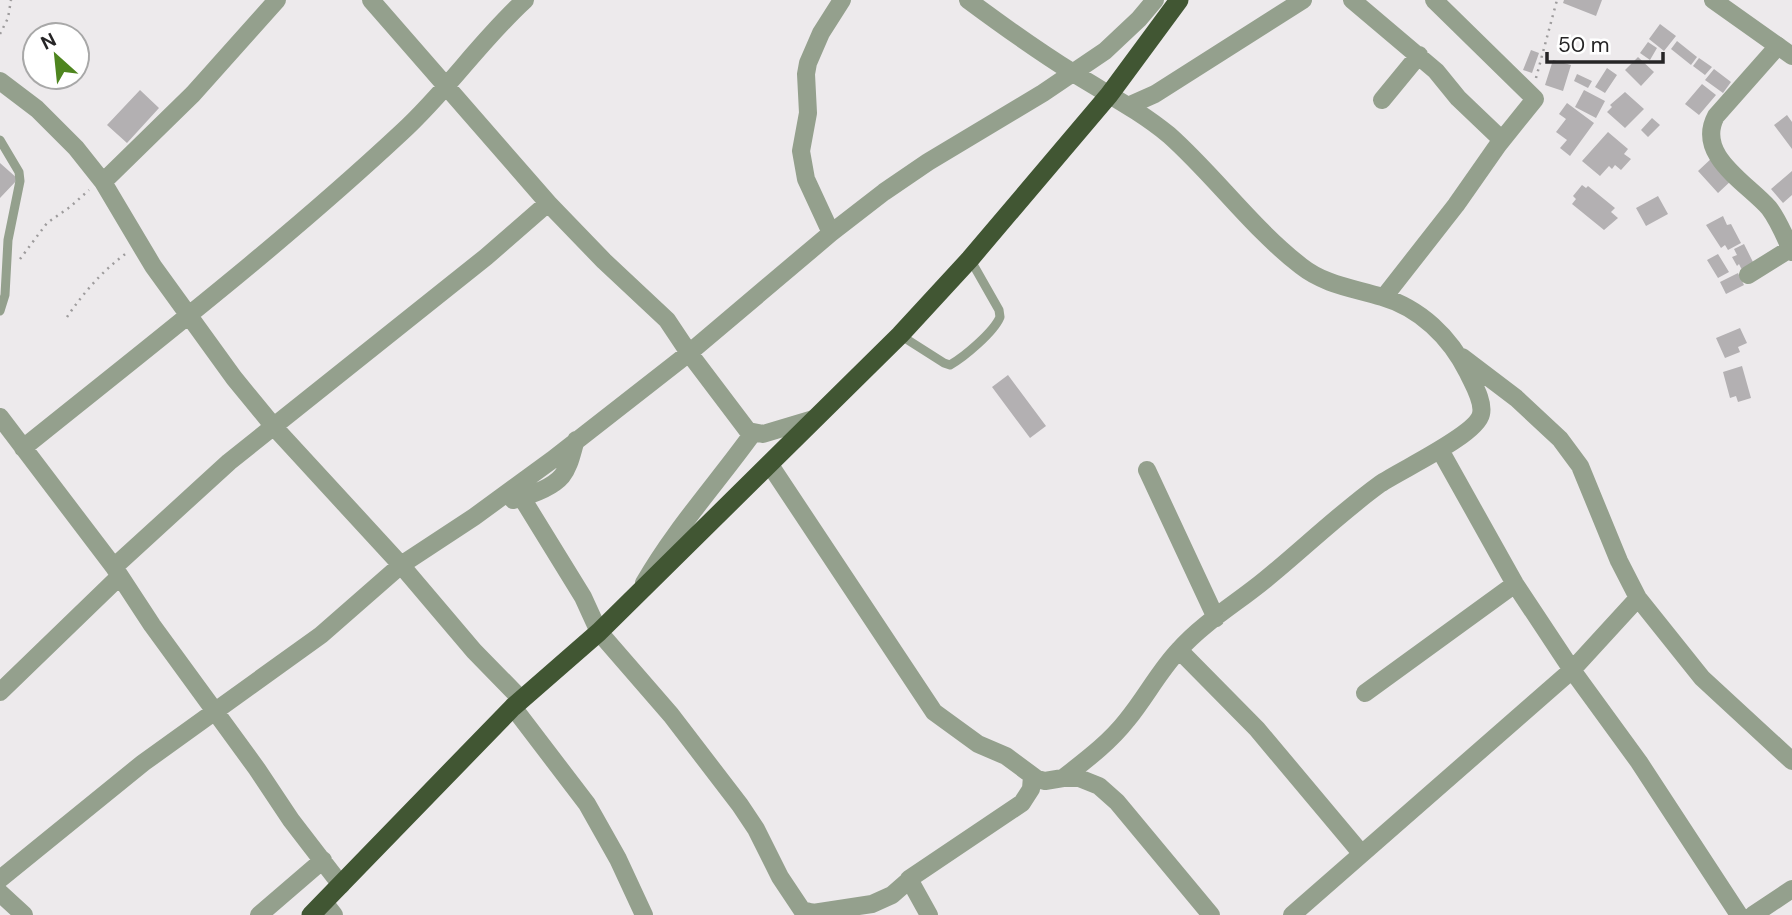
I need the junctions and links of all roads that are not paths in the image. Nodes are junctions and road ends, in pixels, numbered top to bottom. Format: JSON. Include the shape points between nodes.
{"nodes":[{"id":1,"x":277,"y":0,"type":"edge"},
{"id":2,"x":371,"y":0,"type":"edge"},
{"id":3,"x":525,"y":0,"type":"edge"},
{"id":4,"x":842,"y":0,"type":"edge"},
{"id":5,"x":968,"y":0,"type":"edge"},
{"id":6,"x":1155,"y":0,"type":"edge"},
{"id":7,"x":1179,"y":0,"type":"edge"},
{"id":8,"x":1304,"y":0,"type":"edge"},
{"id":9,"x":1352,"y":0,"type":"edge"},
{"id":10,"x":1434,"y":0,"type":"edge"},
{"id":11,"x":1713,"y":0,"type":"edge"},
{"id":12,"x":1785,"y":51,"type":"edge"},
{"id":13,"x":1419,"y":55,"type":"junction"},
{"id":14,"x":1073,"y":72,"type":"junction"},
{"id":15,"x":0,"y":81,"type":"edge"},
{"id":16,"x":447,"y":87,"type":"junction"},
{"id":17,"x":1109,"y":95,"type":"junction"},
{"id":18,"x":1382,"y":100,"type":"dead end"},
{"id":19,"x":1128,"y":106,"type":"junction"},
{"id":20,"x":0,"y":140,"type":"edge"},
{"id":21,"x":1502,"y":140,"type":"junction"},
{"id":22,"x":103,"y":181,"type":"junction"},
{"id":23,"x":548,"y":203,"type":"junction"},
{"id":24,"x":831,"y":233,"type":"junction"},
{"id":25,"x":1791,"y":250,"type":"edge"},
{"id":26,"x":971,"y":259,"type":"junction"},
{"id":27,"x":1748,"y":275,"type":"dead end"},
{"id":28,"x":1384,"y":298,"type":"junction"},
{"id":29,"x":0,"y":311,"type":"edge"},
{"id":30,"x":188,"y":315,"type":"junction"},
{"id":31,"x":900,"y":335,"type":"junction"},
{"id":32,"x":688,"y":353,"type":"junction"},
{"id":33,"x":1457,"y":353,"type":"junction"},
{"id":34,"x":0,"y":417,"type":"edge"},
{"id":35,"x":813,"y":419,"type":"junction"},
{"id":36,"x":275,"y":428,"type":"junction"},
{"id":37,"x":753,"y":433,"type":"junction"},
{"id":38,"x":576,"y":440,"type":"junction"},
{"id":39,"x":23,"y":448,"type":"junction"},
{"id":40,"x":1440,"y":450,"type":"junction"},
{"id":41,"x":770,"y":464,"type":"junction"},
{"id":42,"x":1147,"y":470,"type":"dead end"},
{"id":43,"x":522,"y":498,"type":"junction"},
{"id":44,"x":474,"y":517,"type":"junction"},
{"id":45,"x":401,"y":565,"type":"junction"},
{"id":46,"x":117,"y":572,"type":"junction"},
{"id":47,"x":1516,"y":584,"type":"junction"},
{"id":48,"x":638,"y":594,"type":"junction"},
{"id":49,"x":1638,"y":598,"type":"junction"},
{"id":50,"x":1216,"y":618,"type":"junction"},
{"id":51,"x":599,"y":632,"type":"junction"},
{"id":52,"x":1179,"y":650,"type":"junction"},
{"id":53,"x":1572,"y":670,"type":"junction"},
{"id":54,"x":0,"y":692,"type":"edge"},
{"id":55,"x":1365,"y":693,"type":"dead end"},
{"id":56,"x":517,"y":703,"type":"junction"},
{"id":57,"x":215,"y":713,"type":"junction"},
{"id":58,"x":1792,"y":761,"type":"edge"},
{"id":59,"x":1032,"y":776,"type":"junction"},
{"id":60,"x":1063,"y":778,"type":"junction"},
{"id":61,"x":1361,"y":853,"type":"junction"},
{"id":62,"x":323,"y":860,"type":"junction"},
{"id":63,"x":0,"y":879,"type":"edge"},
{"id":64,"x":908,"y":881,"type":"junction"},
{"id":65,"x":341,"y":885,"type":"junction"},
{"id":66,"x":1792,"y":890,"type":"edge"},
{"id":67,"x":0,"y":893,"type":"edge"},
{"id":68,"x":323,"y":911,"type":"edge"},
{"id":69,"x":24,"y":915,"type":"edge"},
{"id":70,"x":259,"y":915,"type":"edge"},
{"id":71,"x":644,"y":915,"type":"edge"},
{"id":72,"x":929,"y":915,"type":"edge"},
{"id":73,"x":1211,"y":915,"type":"edge"},
{"id":74,"x":1292,"y":915,"type":"edge"},
{"id":75,"x":1740,"y":915,"type":"edge"},
{"id":76,"x":1753,"y":915,"type":"edge"}],
"edges":[{"from":1,"to":22,"type":"street","via":[[193,94]]},
{"from":2,"to":16,"type":"street"},
{"from":3,"to":16,"type":"street"},
{"from":4,"to":24,"type":"street","via":[[808,62],[808,113],[800,151],[806,178]]},
{"from":5,"to":14,"type":"street"},
{"from":6,"to":14,"type":"street","via":[[1120,38]]},
{"from":7,"to":17,"type":"highway"},
{"from":8,"to":19,"type":"street","via":[[1155,94]]},
{"from":9,"to":13,"type":"street"},
{"from":10,"to":21,"type":"street","via":[[1531,94],[1534,101]]},
{"from":11,"to":12,"type":"street"},
{"from":12,"to":25,"type":"street","via":[[1716,116],[1710,139],[1719,157],[1771,211]]},
{"from":13,"to":18,"type":"street"},
{"from":13,"to":21,"type":"street"},
{"from":14,"to":17,"type":"street"},
{"from":14,"to":24,"type":"street","via":[[928,162]]},
{"from":15,"to":22,"type":"street","via":[[37,109]]},
{"from":16,"to":23,"type":"street"},
{"from":16,"to":30,"type":"street","via":[[335,192]]},
{"from":17,"to":19,"type":"street"},
{"from":17,"to":26,"type":"highway"},
{"from":19,"to":28,"type":"street","via":[[1170,136],[1300,265],[1324,281]]},
{"from":20,"to":29,"type":"lane","via":[[20,181]]},
{"from":21,"to":28,"type":"street"},
{"from":22,"to":30,"type":"street"},
{"from":23,"to":32,"type":"street","via":[[667,320]]},
{"from":23,"to":36,"type":"street"},
{"from":24,"to":32,"type":"street"},
{"from":25,"to":27,"type":"street"},
{"from":26,"to":31,"type":"highway"},
{"from":26,"to":31,"type":"lane","via":[[999,310],[997,324],[950,365]]},
{"from":28,"to":33,"type":"street","via":[[1427,321]]},
{"from":30,"to":36,"type":"street"},
{"from":30,"to":39,"type":"street"},
{"from":31,"to":35,"type":"highway"},
{"from":32,"to":37,"type":"street"},
{"from":32,"to":38,"type":"street"},
{"from":33,"to":40,"type":"street","via":[[1474,386],[1481,413],[1470,428]]},
{"from":33,"to":49,"type":"street","via":[[1516,398],[1560,439],[1580,466]]},
{"from":34,"to":39,"type":"street"},
{"from":35,"to":37,"type":"street"},
{"from":35,"to":41,"type":"highway"},
{"from":36,"to":45,"type":"street"},
{"from":36,"to":46,"type":"street","via":[[229,462]]},
{"from":37,"to":48,"type":"street","via":[[658,559]]},
{"from":38,"to":43,"type":"street","via":[[561,477]]},
{"from":38,"to":44,"type":"street"},
{"from":39,"to":46,"type":"street"},
{"from":40,"to":47,"type":"street"},
{"from":40,"to":50,"type":"street","via":[[1382,482]]},
{"from":41,"to":48,"type":"highway"},
{"from":41,"to":59,"type":"street","via":[[934,712]]},
{"from":42,"to":50,"type":"street"},
{"from":43,"to":44,"type":"street"},
{"from":43,"to":51,"type":"street","via":[[583,597]]},
{"from":44,"to":45,"type":"street"},
{"from":45,"to":56,"type":"street"},
{"from":45,"to":57,"type":"street","via":[[321,635]]},
{"from":46,"to":54,"type":"street"},
{"from":46,"to":57,"type":"street"},
{"from":47,"to":53,"type":"street"},
{"from":47,"to":55,"type":"street"},
{"from":48,"to":51,"type":"highway"},
{"from":49,"to":53,"type":"street"},
{"from":49,"to":58,"type":"street","via":[[1702,678]]},
{"from":50,"to":52,"type":"street"},
{"from":51,"to":56,"type":"highway"},
{"from":51,"to":64,"type":"street","via":[[740,804],[802,910],[813,913],[872,904]]},
{"from":52,"to":60,"type":"street","via":[[1114,736]]},
{"from":52,"to":61,"type":"street","via":[[1257,729]]},
{"from":53,"to":61,"type":"street"},
{"from":53,"to":75,"type":"street"},
{"from":56,"to":65,"type":"highway"},
{"from":56,"to":71,"type":"street","via":[[587,804]]},
{"from":57,"to":62,"type":"street"},
{"from":57,"to":63,"type":"street","via":[[143,764]]},
{"from":59,"to":60,"type":"street","via":[[1045,781]]},
{"from":59,"to":64,"type":"street","via":[[1023,803]]},
{"from":60,"to":73,"type":"street","via":[[1093,783],[1117,802]]},
{"from":61,"to":74,"type":"street"},
{"from":62,"to":65,"type":"street"},
{"from":62,"to":70,"type":"street"},
{"from":64,"to":72,"type":"street"},
{"from":65,"to":68,"type":"highway"},
{"from":66,"to":76,"type":"street"},
{"from":67,"to":69,"type":"street"}]}
